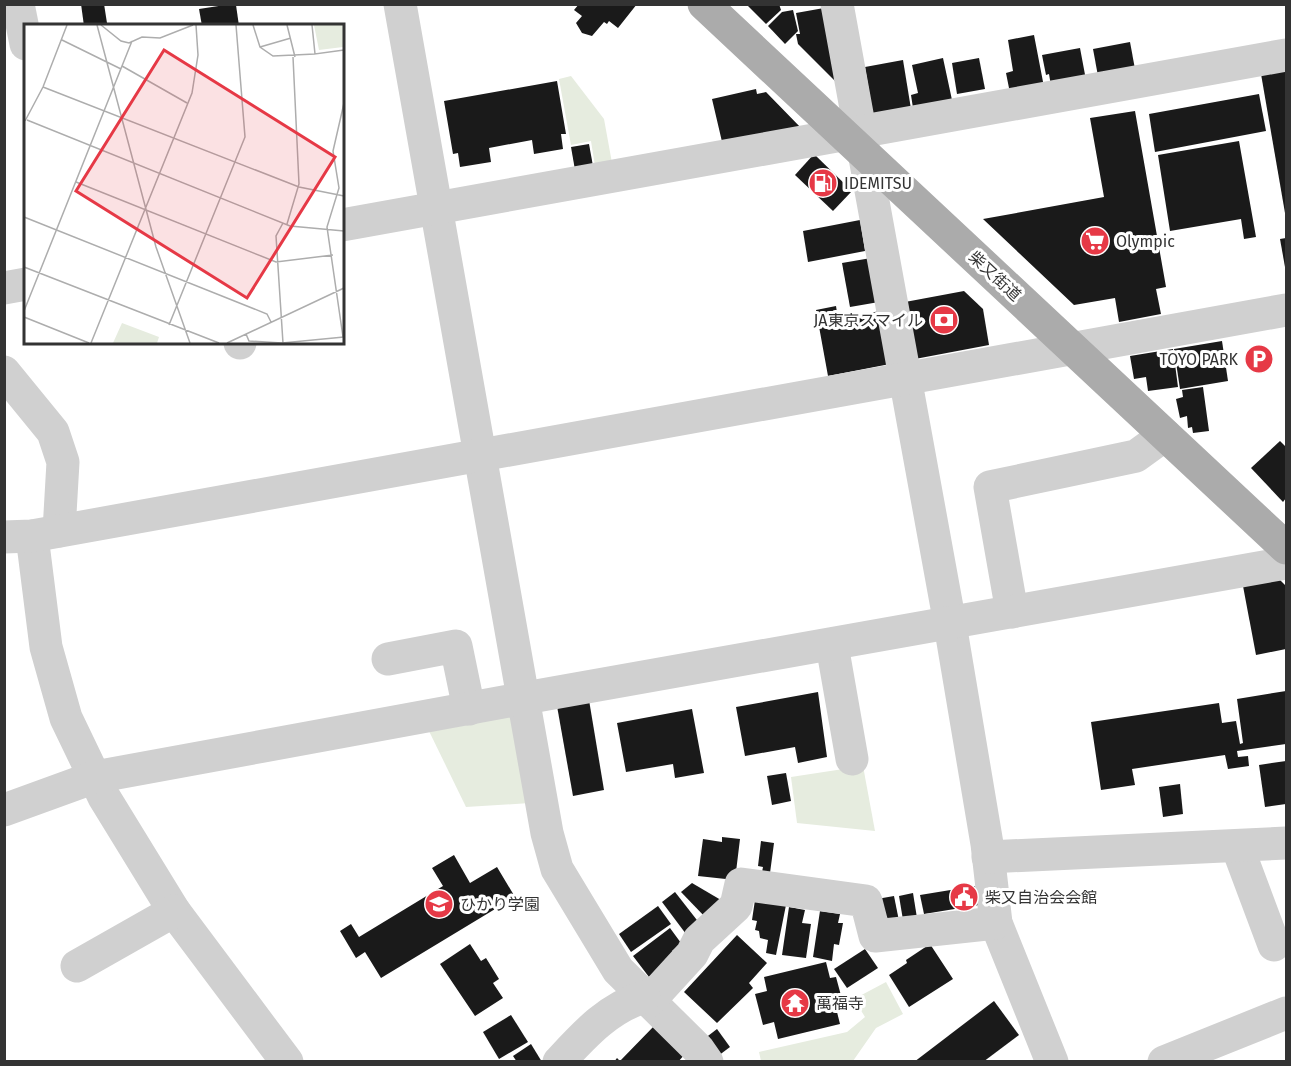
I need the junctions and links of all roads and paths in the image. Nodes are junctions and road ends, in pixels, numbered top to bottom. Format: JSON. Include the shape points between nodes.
{"nodes":[{"id":1,"x":18,"y":4,"type":"edge"},
{"id":2,"x":400,"y":4,"type":"edge"},
{"id":3,"x":704,"y":4,"type":"edge"},
{"id":4,"x":843,"y":6,"type":"edge"},
{"id":5,"x":24,"y":34,"type":"edge"},
{"id":6,"x":1287,"y":55,"type":"edge"},
{"id":7,"x":857,"y":141,"type":"junction"},
{"id":8,"x":438,"y":208,"type":"junction"},
{"id":9,"x":344,"y":225,"type":"edge"},
{"id":10,"x":24,"y":284,"type":"edge"},
{"id":11,"x":4,"y":288,"type":"edge"},
{"id":12,"x":1287,"y":310,"type":"edge"},
{"id":13,"x":1073,"y":348,"type":"junction"},
{"id":14,"x":4,"y":372,"type":"edge"},
{"id":15,"x":905,"y":378,"type":"junction"},
{"id":16,"x":1165,"y":435,"type":"junction"},
{"id":17,"x":481,"y":454,"type":"junction"},
{"id":18,"x":32,"y":534,"type":"edge"},
{"id":19,"x":1287,"y":548,"type":"edge"},
{"id":20,"x":1287,"y":563,"type":"edge"},
{"id":21,"x":1012,"y":612,"type":"junction"},
{"id":22,"x":950,"y":624,"type":"junction"},
{"id":23,"x":832,"y":645,"type":"junction"},
{"id":24,"x":388,"y":658,"type":"dead end"},
{"id":25,"x":525,"y":698,"type":"junction"},
{"id":26,"x":469,"y":709,"type":"junction"},
{"id":27,"x":852,"y":759,"type":"dead end"},
{"id":28,"x":95,"y":777,"type":"junction"},
{"id":29,"x":4,"y":810,"type":"edge"},
{"id":30,"x":1287,"y":843,"type":"edge"},
{"id":31,"x":1237,"y":846,"type":"junction"},
{"id":32,"x":988,"y":857,"type":"junction"},
{"id":33,"x":174,"y":911,"type":"junction"},
{"id":34,"x":996,"y":924,"type":"junction"},
{"id":35,"x":1274,"y":945,"type":"dead end"},
{"id":36,"x":77,"y":966,"type":"dead end"},
{"id":37,"x":647,"y":999,"type":"junction"},
{"id":38,"x":1287,"y":1013,"type":"edge"},
{"id":39,"x":281,"y":1060,"type":"edge"},
{"id":40,"x":559,"y":1062,"type":"edge"},
{"id":41,"x":707,"y":1062,"type":"edge"},
{"id":42,"x":1052,"y":1062,"type":"edge"},
{"id":43,"x":1164,"y":1062,"type":"edge"}],
"edges":[{"from":1,"to":5,"type":"street"},
{"from":2,"to":8,"type":"street"},
{"from":3,"to":7,"type":"main road","name":"柴又街道"},
{"from":4,"to":7,"type":"street"},
{"from":6,"to":7,"type":"street"},
{"from":7,"to":8,"type":"street"},
{"from":7,"to":13,"type":"main road","name":"柴又街道"},
{"from":7,"to":15,"type":"street"},
{"from":8,"to":9,"type":"street"},
{"from":8,"to":17,"type":"street"},
{"from":10,"to":11,"type":"street"},
{"from":12,"to":13,"type":"street"},
{"from":13,"to":15,"type":"street"},
{"from":13,"to":16,"type":"main road","name":"柴又街道"},
{"from":14,"to":18,"type":"street","via":[[53,432],[63,462]]},
{"from":15,"to":17,"type":"street"},
{"from":15,"to":22,"type":"street"},
{"from":16,"to":19,"type":"main road","name":"柴又街道"},
{"from":16,"to":21,"type":"street","via":[[1136,456],[990,487]]},
{"from":17,"to":18,"type":"street"},
{"from":17,"to":25,"type":"street"},
{"from":18,"to":28,"type":"street","via":[[46,647],[66,718]]},
{"from":20,"to":21,"type":"street"},
{"from":21,"to":22,"type":"street"},
{"from":22,"to":23,"type":"street"},
{"from":22,"to":32,"type":"street"},
{"from":23,"to":25,"type":"street"},
{"from":23,"to":27,"type":"street"},
{"from":24,"to":26,"type":"street","via":[[456,646]]},
{"from":25,"to":26,"type":"street"},
{"from":25,"to":37,"type":"street","via":[[547,833],[557,869],[618,970]]},
{"from":26,"to":28,"type":"street"},
{"from":28,"to":29,"type":"street"},
{"from":28,"to":33,"type":"street"},
{"from":30,"to":31,"type":"street"},
{"from":31,"to":32,"type":"street"},
{"from":31,"to":35,"type":"street"},
{"from":32,"to":34,"type":"street"},
{"from":33,"to":36,"type":"street"},
{"from":33,"to":39,"type":"street"},
{"from":34,"to":37,"type":"street","via":[[875,936],[866,901],[741,884],[736,906],[699,940],[692,954]]},
{"from":34,"to":42,"type":"street"},
{"from":37,"to":40,"type":"street","via":[[624,1003],[599,1021]]},
{"from":37,"to":41,"type":"street"},
{"from":38,"to":43,"type":"street"}]}
